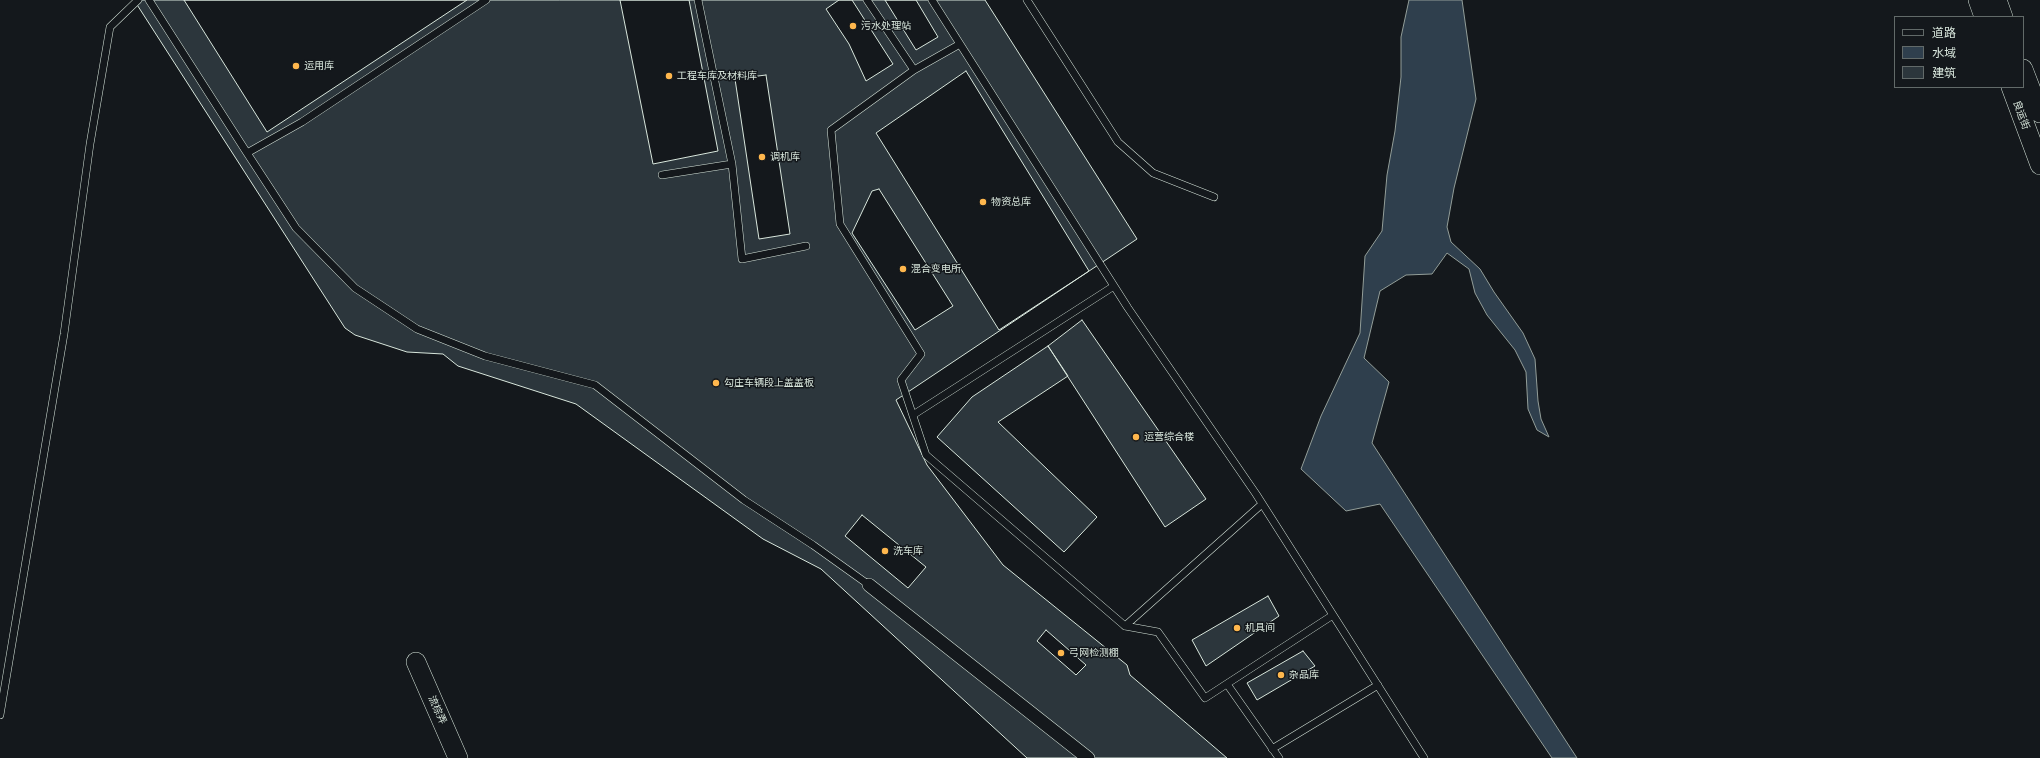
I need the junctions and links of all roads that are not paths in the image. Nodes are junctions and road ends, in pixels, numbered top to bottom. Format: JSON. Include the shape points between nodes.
{"nodes":[{"id":1,"x":138,"y":0,"type":"edge"},
{"id":2,"x":149,"y":0,"type":"edge"},
{"id":3,"x":486,"y":0,"type":"edge"},
{"id":4,"x":698,"y":0,"type":"edge"},
{"id":5,"x":867,"y":0,"type":"edge"},
{"id":6,"x":932,"y":0,"type":"edge"},
{"id":7,"x":1027,"y":0,"type":"edge"},
{"id":8,"x":1978,"y":0,"type":"edge"},
{"id":9,"x":1997,"y":0,"type":"edge"},
{"id":10,"x":1984,"y":16,"type":"edge"},
{"id":11,"x":2003,"y":16,"type":"edge"},
{"id":12,"x":960,"y":44,"type":"junction"},
{"id":13,"x":914,"y":70,"type":"junction"},
{"id":14,"x":2024,"y":72,"type":"edge"},
{"id":15,"x":2011,"y":88,"type":"edge"},
{"id":16,"x":2040,"y":113,"type":"edge"},
{"id":17,"x":247,"y":153,"type":"junction"},
{"id":18,"x":732,"y":164,"type":"junction"},
{"id":19,"x":2040,"y":165,"type":"edge"},
{"id":20,"x":662,"y":175,"type":"dead end"},
{"id":21,"x":1214,"y":197,"type":"dead end"},
{"id":22,"x":806,"y":246,"type":"dead end"},
{"id":23,"x":1114,"y":286,"type":"junction"},
{"id":24,"x":913,"y":416,"type":"junction"},
{"id":25,"x":1262,"y":504,"type":"junction"},
{"id":26,"x":869,"y":585,"type":"joint"},
{"id":27,"x":1333,"y":615,"type":"junction"},
{"id":28,"x":1126,"y":626,"type":"junction"},
{"id":29,"x":416,"y":662,"type":"dead end"},
{"id":30,"x":1227,"y":684,"type":"junction"},
{"id":31,"x":1378,"y":685,"type":"junction"},
{"id":32,"x":0,"y":715,"type":"edge"},
{"id":33,"x":1272,"y":749,"type":"junction"},
{"id":34,"x":458,"y":758,"type":"edge"},
{"id":35,"x":1088,"y":758,"type":"edge"},
{"id":36,"x":1278,"y":758,"type":"edge"},
{"id":37,"x":1424,"y":758,"type":"edge"}],
"edges":[{"from":1,"to":32,"type":"lane","via":[[110,27],[90,144],[64,334]]},
{"from":2,"to":17,"type":"lane"},
{"from":3,"to":17,"type":"lane","via":[[302,122]]},
{"from":4,"to":18,"type":"lane"},
{"from":5,"to":13,"type":"lane"},
{"from":6,"to":12,"type":"lane"},
{"from":7,"to":21,"type":"lane","via":[[1118,142],[1153,173]]},
{"from":8,"to":10,"type":"main road"},
{"from":9,"to":11,"type":"main road"},
{"from":12,"to":13,"type":"lane"},
{"from":12,"to":23,"type":"lane"},
{"from":13,"to":24,"type":"lane","via":[[831,130],[840,224],[920,354],[901,380]]},
{"from":14,"to":16,"type":"main road","name":"良运街"},
{"from":15,"to":19,"type":"main road","name":"良运街"},
{"from":17,"to":26,"type":"lane","via":[[296,228],[355,288],[417,329],[485,356],[595,384],[744,500]]},
{"from":18,"to":20,"type":"lane"},
{"from":18,"to":22,"type":"lane","via":[[742,259]]},
{"from":23,"to":24,"type":"lane"},
{"from":23,"to":25,"type":"lane"},
{"from":24,"to":28,"type":"lane","via":[[926,455]]},
{"from":25,"to":27,"type":"lane"},
{"from":25,"to":28,"type":"lane"},
{"from":26,"to":35,"type":"street"},
{"from":27,"to":30,"type":"lane"},
{"from":27,"to":31,"type":"lane"},
{"from":28,"to":30,"type":"lane","via":[[1158,632],[1206,698]]},
{"from":29,"to":34,"type":"main road","name":"流棕弄"},
{"from":30,"to":33,"type":"lane"},
{"from":31,"to":33,"type":"lane"},
{"from":31,"to":37,"type":"lane"},
{"from":33,"to":36,"type":"lane"}]}
